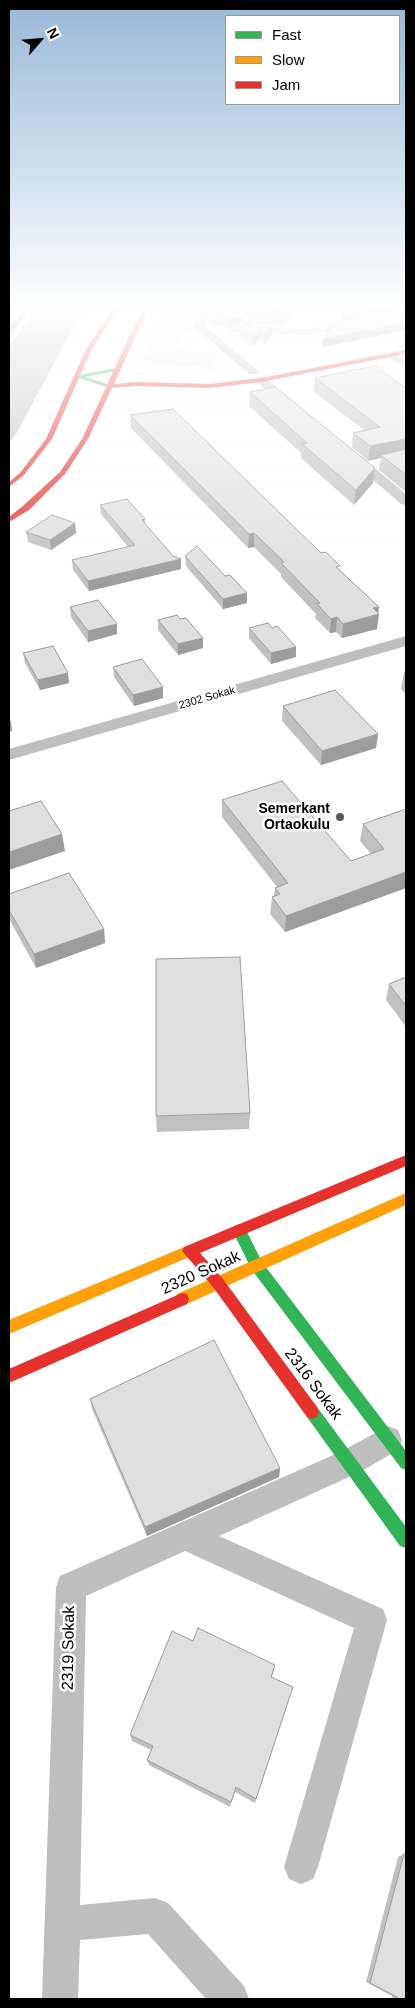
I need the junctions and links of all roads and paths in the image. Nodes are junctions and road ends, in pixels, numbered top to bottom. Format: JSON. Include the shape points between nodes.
{"nodes":[{"id":1,"x":66,"y":401,"type":"edge"},
{"id":2,"x":102,"y":401,"type":"edge"},
{"id":3,"x":286,"y":401,"type":"edge"},
{"id":4,"x":306,"y":418,"type":"edge"},
{"id":5,"x":344,"y":449,"type":"edge"},
{"id":6,"x":382,"y":464,"type":"edge"},
{"id":7,"x":366,"y":468,"type":"junction"},
{"id":8,"x":9,"y":485,"type":"edge"},
{"id":9,"x":406,"y":501,"type":"edge"},
{"id":10,"x":9,"y":520,"type":"edge"},
{"id":11,"x":406,"y":641,"type":"edge"},
{"id":12,"x":9,"y":755,"type":"edge"},
{"id":13,"x":406,"y":1160,"type":"edge"},
{"id":14,"x":406,"y":1199,"type":"edge"},
{"id":15,"x":239,"y":1230,"type":"junction"},
{"id":16,"x":190,"y":1251,"type":"junction"},
{"id":17,"x":257,"y":1266,"type":"junction"},
{"id":18,"x":218,"y":1283,"type":"junction"},
{"id":19,"x":9,"y":1327,"type":"edge"},
{"id":20,"x":9,"y":1376,"type":"edge"},
{"id":21,"x":397,"y":1452,"type":"edge"},
{"id":22,"x":350,"y":1462,"type":"junction"},
{"id":23,"x":186,"y":1536,"type":"junction"},
{"id":24,"x":406,"y":1540,"type":"edge"},
{"id":25,"x":301,"y":1867,"type":"dead end"},
{"id":26,"x":62,"y":1924,"type":"junction"},
{"id":27,"x":60,"y":1999,"type":"edge"},
{"id":28,"x":230,"y":1999,"type":"edge"}],
"edges":[{"from":1,"to":8,"type":"main road","via":[[49,439],[22,474]]},
{"from":2,"to":10,"type":"main road","via":[[85,439],[64,473]]},
{"from":3,"to":4,"type":"street"},
{"from":5,"to":7,"type":"street"},
{"from":6,"to":7,"type":"street"},
{"from":7,"to":9,"type":"street"},
{"from":11,"to":12,"type":"street","name":"2302 Sokak"},
{"from":13,"to":15,"type":"main road","name":"2320 Sokak"},
{"from":14,"to":17,"type":"main road","name":"2320 Sokak"},
{"from":15,"to":16,"type":"main road","name":"2320 Sokak"},
{"from":15,"to":17,"type":"main road","name":"2316 Sokak"},
{"from":16,"to":18,"type":"main road","name":"2316 Sokak"},
{"from":16,"to":19,"type":"main road","name":"2320 Sokak"},
{"from":17,"to":18,"type":"main road","name":"2320 Sokak"},
{"from":17,"to":21,"type":"main road","name":"2316 Sokak"},
{"from":18,"to":20,"type":"main road","name":"2320 Sokak"},
{"from":18,"to":22,"type":"main road","name":"2316 Sokak"},
{"from":21,"to":22,"type":"street","name":"2319 Sokak"},
{"from":22,"to":23,"type":"street","name":"2319 Sokak"},
{"from":22,"to":24,"type":"main road","name":"2316 Sokak"},
{"from":23,"to":25,"type":"street","via":[[372,1620]]},
{"from":23,"to":26,"type":"street","name":"2319 Sokak","via":[[71,1587]]},
{"from":26,"to":27,"type":"street","name":"2319 Sokak"},
{"from":26,"to":28,"type":"street","via":[[155,1916]]}]}
